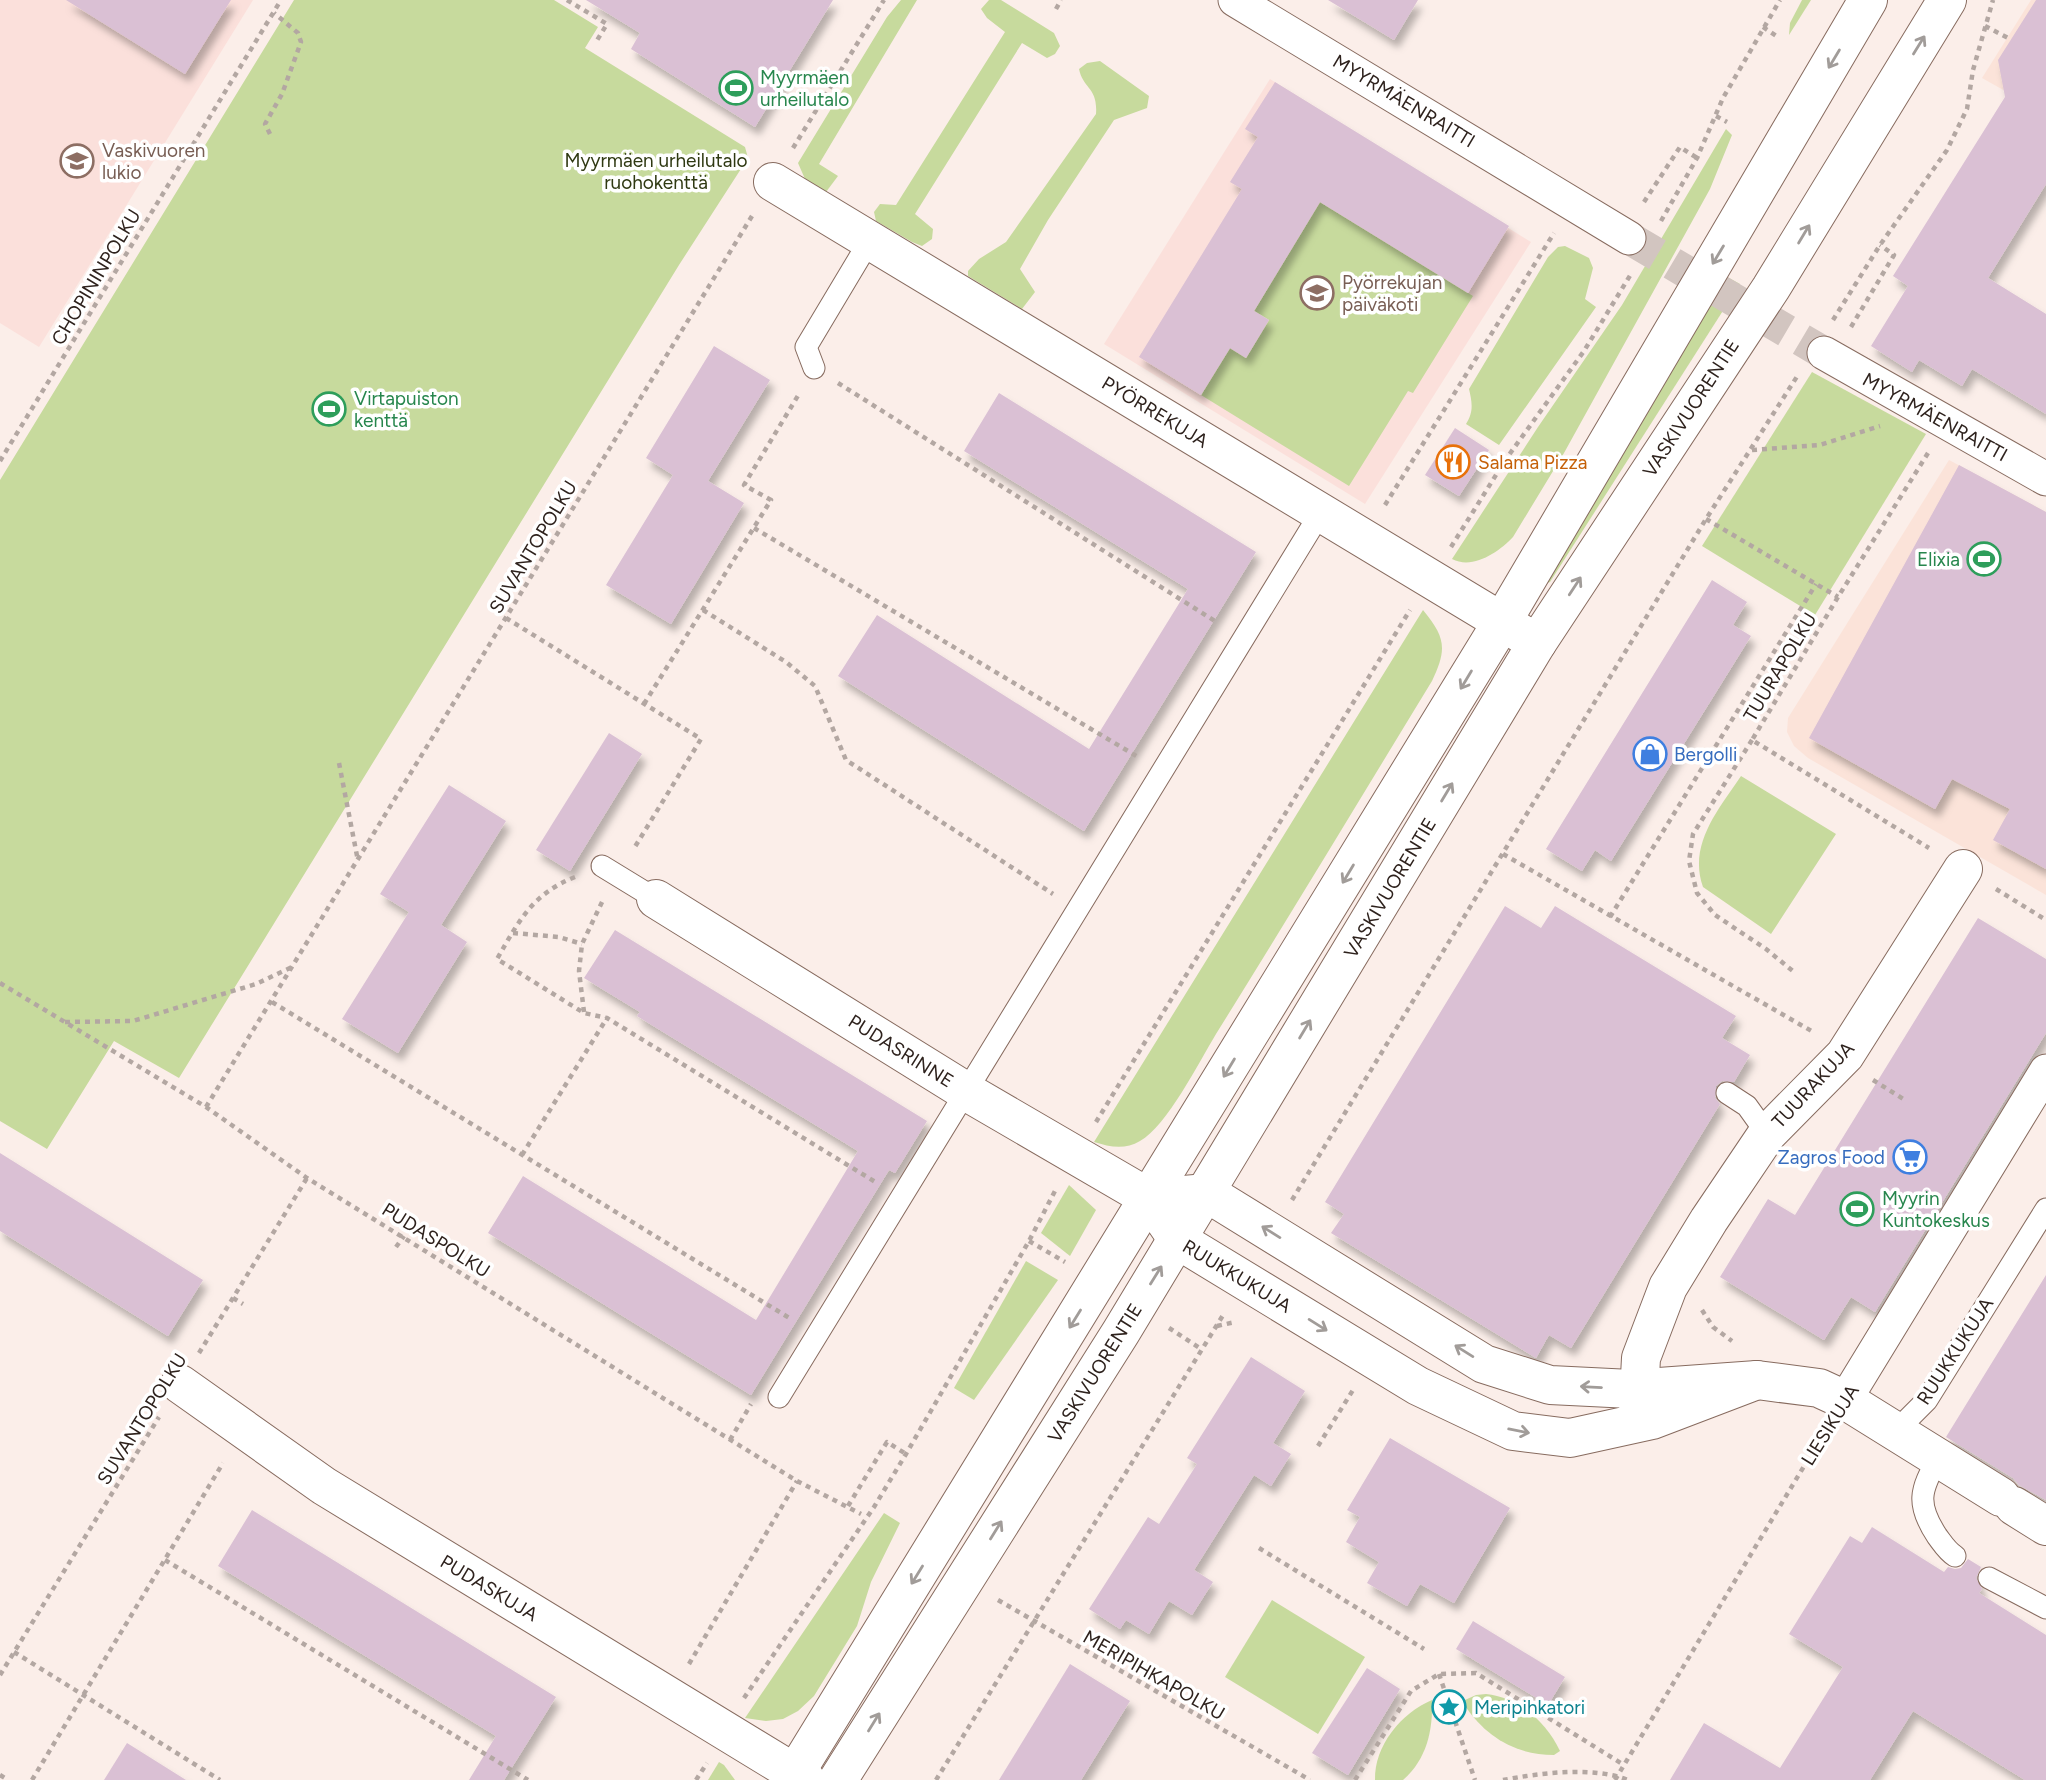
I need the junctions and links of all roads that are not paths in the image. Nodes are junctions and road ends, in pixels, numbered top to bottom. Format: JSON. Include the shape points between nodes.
{"nodes":[{"id":1,"x":1235,"y":0,"type":"edge"},
{"id":2,"x":1868,"y":0,"type":"edge"},
{"id":3,"x":1947,"y":0,"type":"edge"},
{"id":4,"x":773,"y":182,"type":"road end"},
{"id":5,"x":1644,"y":232,"type":"tunnel mouth"},
{"id":6,"x":870,"y":240,"type":"junction"},
{"id":7,"x":1818,"y":350,"type":"tunnel mouth"},
{"id":8,"x":814,"y":368,"type":"road end"},
{"id":9,"x":2046,"y":479,"type":"edge"},
{"id":10,"x":1321,"y":512,"type":"junction"},
{"id":11,"x":1502,"y":622,"type":"junction"},
{"id":12,"x":1537,"y":643,"type":"junction"},
{"id":13,"x":1963,"y":869,"type":"road end"},
{"id":14,"x":610,"y":871,"type":"road end"},
{"id":15,"x":656,"y":900,"type":"joint"},
{"id":16,"x":2046,"y":1071,"type":"edge"},
{"id":17,"x":967,"y":1091,"type":"junction"},
{"id":18,"x":1727,"y":1093,"type":"dead end"},
{"id":19,"x":1767,"y":1133,"type":"junction"},
{"id":20,"x":1207,"y":1193,"type":"junction"},
{"id":21,"x":1149,"y":1198,"type":"junction"},
{"id":22,"x":2046,"y":1209,"type":"edge"},
{"id":23,"x":1178,"y":1240,"type":"junction"},
{"id":24,"x":180,"y":1384,"type":"road end"},
{"id":25,"x":779,"y":1397,"type":"dead end"},
{"id":26,"x":1845,"y":1400,"type":"junction"},
{"id":27,"x":1639,"y":1406,"type":"junction"},
{"id":28,"x":1895,"y":1432,"type":"junction"},
{"id":29,"x":1938,"y":1458,"type":"junction"},
{"id":30,"x":2046,"y":1526,"type":"edge"},
{"id":31,"x":1955,"y":1556,"type":"dead end"},
{"id":32,"x":1989,"y":1578,"type":"dead end"},
{"id":33,"x":2046,"y":1608,"type":"edge"},
{"id":34,"x":797,"y":1778,"type":"edge"},
{"id":35,"x":838,"y":1780,"type":"edge"}],
"edges":[{"from":1,"to":5,"type":"street","name":"MYYRMÄENRAITTI","via":[[1567,212]]},
{"from":2,"to":11,"type":"street","one_way":true},
{"from":12,"to":3,"type":"street","name":"VASKIVUORENTIE","one_way":true,"via":[[1771,288]]},
{"from":4,"to":6,"type":"street","name":"PYÖRREKUJA"},
{"from":6,"to":8,"type":"lane","via":[[806,347]]},
{"from":6,"to":10,"type":"street","name":"PYÖRREKUJA"},
{"from":7,"to":9,"type":"street","name":"MYYRMÄENRAITTI"},
{"from":10,"to":11,"type":"street","name":"PYÖRREKUJA"},
{"from":10,"to":17,"type":"lane"},
{"from":11,"to":12,"type":"street","name":"PYÖRREKUJA"},
{"from":11,"to":21,"type":"street","one_way":true},
{"from":20,"to":12,"type":"street","name":"VASKIVUORENTIE","one_way":true},
{"from":13,"to":19,"type":"street","name":"TUURAKUJA","via":[[1845,1055]]},
{"from":14,"to":15,"type":"lane"},
{"from":15,"to":17,"type":"street","name":"PUDASRINNE"},
{"from":16,"to":26,"type":"street","name":"LIESIKUJA"},
{"from":17,"to":21,"type":"street","name":"PUDASRINNE"},
{"from":17,"to":25,"type":"lane"},
{"from":18,"to":19,"type":"lane","via":[[1747,1106]]},
{"from":19,"to":27,"type":"street","name":"TUURAKUJA","via":[[1668,1287],[1641,1358]]},
{"from":20,"to":21,"type":"street"},
{"from":20,"to":23,"type":"street","name":"VASKIVUORENTIE"},
{"from":27,"to":20,"type":"street","name":"RUUKKUKUJA","one_way":true,"via":[[1484,1364]]},
{"from":21,"to":23,"type":"street","name":"RUUKKUKUJA"},
{"from":21,"to":34,"type":"street","one_way":true},
{"from":22,"to":28,"type":"lane","name":"RUUKKUKUJA","via":[[1927,1400]]},
{"from":23,"to":27,"type":"street","name":"RUUKKUKUJA","one_way":true,"via":[[1418,1387],[1513,1432],[1570,1438]]},
{"from":35,"to":23,"type":"street","name":"VASKIVUORENTIE","one_way":true},
{"from":24,"to":34,"type":"street","name":"PUDASKUJA","via":[[324,1486]]},
{"from":26,"to":27,"type":"street","name":"RUUKKUKUJA","via":[[1819,1388],[1757,1380]]},
{"from":26,"to":28,"type":"street","name":"RUUKKUKUJA"},
{"from":28,"to":29,"type":"street"},
{"from":29,"to":30,"type":"street"},
{"from":29,"to":31,"type":"lane","via":[[1921,1502],[1927,1520]]},
{"from":32,"to":33,"type":"lane"}]}
